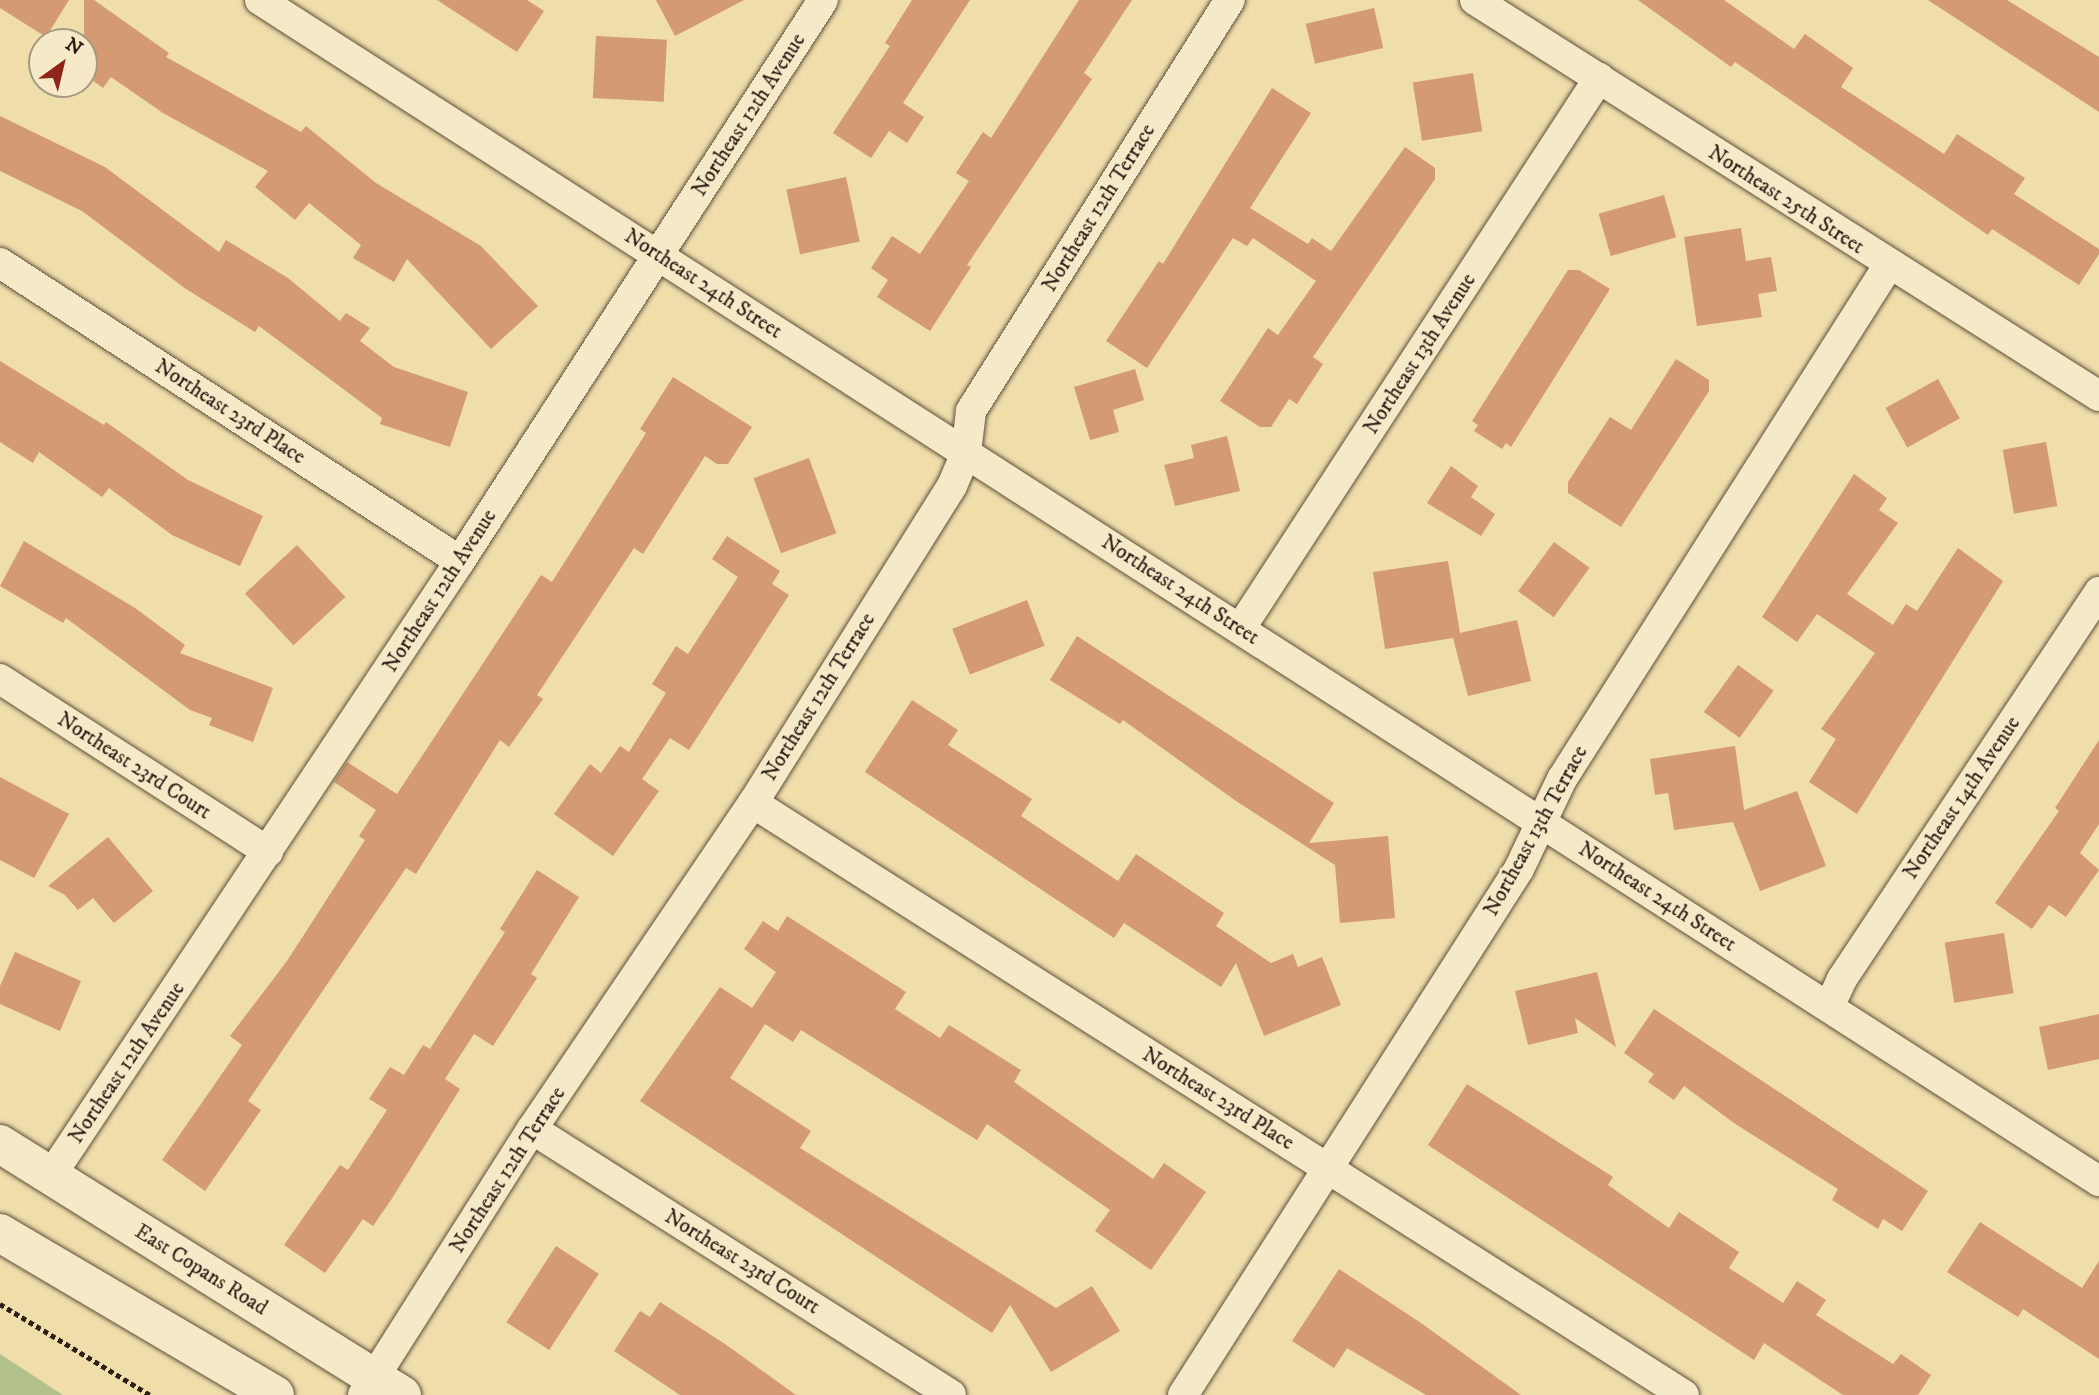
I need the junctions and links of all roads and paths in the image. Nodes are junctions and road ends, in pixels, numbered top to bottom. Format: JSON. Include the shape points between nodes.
{"nodes":[{"id":1,"x":260,"y":0,"type":"edge"},
{"id":2,"x":823,"y":0,"type":"edge"},
{"id":3,"x":1230,"y":0,"type":"edge"},
{"id":4,"x":1475,"y":0,"type":"edge"},
{"id":5,"x":1599,"y":78,"type":"junction"},
{"id":6,"x":659,"y":256,"type":"junction"},
{"id":7,"x":0,"y":263,"type":"edge"},
{"id":8,"x":1888,"y":267,"type":"junction"},
{"id":9,"x":2099,"y":396,"type":"edge"},
{"id":10,"x":966,"y":453,"type":"junction"},
{"id":11,"x":460,"y":561,"type":"junction"},
{"id":12,"x":2099,"y":592,"type":"edge"},
{"id":13,"x":1240,"y":629,"type":"junction"},
{"id":14,"x":0,"y":679,"type":"edge"},
{"id":15,"x":753,"y":803,"type":"junction"},
{"id":16,"x":1539,"y":821,"type":"junction"},
{"id":17,"x":268,"y":852,"type":"junction"},
{"id":18,"x":1829,"y":1007,"type":"junction"},
{"id":19,"x":532,"y":1129,"type":"junction"},
{"id":20,"x":0,"y":1144,"type":"edge"},
{"id":21,"x":1327,"y":1168,"type":"junction"},
{"id":22,"x":50,"y":1177,"type":"junction"},
{"id":23,"x":2099,"y":1181,"type":"edge"},
{"id":24,"x":0,"y":1233,"type":"edge"},
{"id":25,"x":0,"y":1304,"type":"edge"},
{"id":26,"x":380,"y":1389,"type":"edge"},
{"id":27,"x":150,"y":1395,"type":"edge"},
{"id":28,"x":275,"y":1395,"type":"edge"},
{"id":29,"x":951,"y":1395,"type":"edge"},
{"id":30,"x":1183,"y":1395,"type":"edge"},
{"id":31,"x":1684,"y":1395,"type":"edge"}],
"edges":[{"from":1,"to":6,"type":"street","name":"Northeast 24th Street"},
{"from":2,"to":6,"type":"street","name":"Northeast 12th Avenue"},
{"from":3,"to":10,"type":"street","name":"Northeast 12th Terrace","via":[[971,411]]},
{"from":4,"to":5,"type":"street","name":"Northeast 25th Street"},
{"from":5,"to":8,"type":"street","name":"Northeast 25th Street"},
{"from":5,"to":13,"type":"street","name":"Northeast 13th Avenue"},
{"from":6,"to":10,"type":"street","name":"Northeast 24th Street"},
{"from":6,"to":11,"type":"street","name":"Northeast 12th Avenue"},
{"from":7,"to":11,"type":"street","name":"Northeast 23rd Place"},
{"from":8,"to":9,"type":"street","name":"Northeast 25th Street"},
{"from":8,"to":16,"type":"street","name":"Northeast 13th Terrace"},
{"from":10,"to":13,"type":"street","name":"Northeast 24th Street"},
{"from":10,"to":15,"type":"street","name":"Northeast 12th Terrace","via":[[952,486]]},
{"from":11,"to":17,"type":"street","name":"Northeast 12th Avenue"},
{"from":12,"to":18,"type":"street","name":"Northeast 14th Avenue","via":[[1842,979]]},
{"from":13,"to":16,"type":"street","name":"Northeast 24th Street"},
{"from":14,"to":17,"type":"street","name":"Northeast 23rd Court"},
{"from":15,"to":19,"type":"street","name":"Northeast 12th Terrace"},
{"from":15,"to":21,"type":"street","name":"Northeast 23rd Place"},
{"from":16,"to":18,"type":"street","name":"Northeast 24th Street"},
{"from":16,"to":21,"type":"street","name":"Northeast 13th Terrace","via":[[1519,869]]},
{"from":17,"to":22,"type":"street","name":"Northeast 12th Avenue"},
{"from":18,"to":23,"type":"street","name":"Northeast 24th Street"},
{"from":19,"to":26,"type":"street","name":"Northeast 12th Terrace"},
{"from":19,"to":29,"type":"street","name":"Northeast 23rd Court"},
{"from":20,"to":22,"type":"main road","name":"East Copans Road"},
{"from":21,"to":30,"type":"street","name":"Northeast 13th Terrace"},
{"from":21,"to":31,"type":"street","name":"Northeast 23rd Place"},
{"from":22,"to":26,"type":"main road","name":"East Copans Road"},
{"from":24,"to":28,"type":"main road"},
{"from":25,"to":27,"type":"path"}]}
